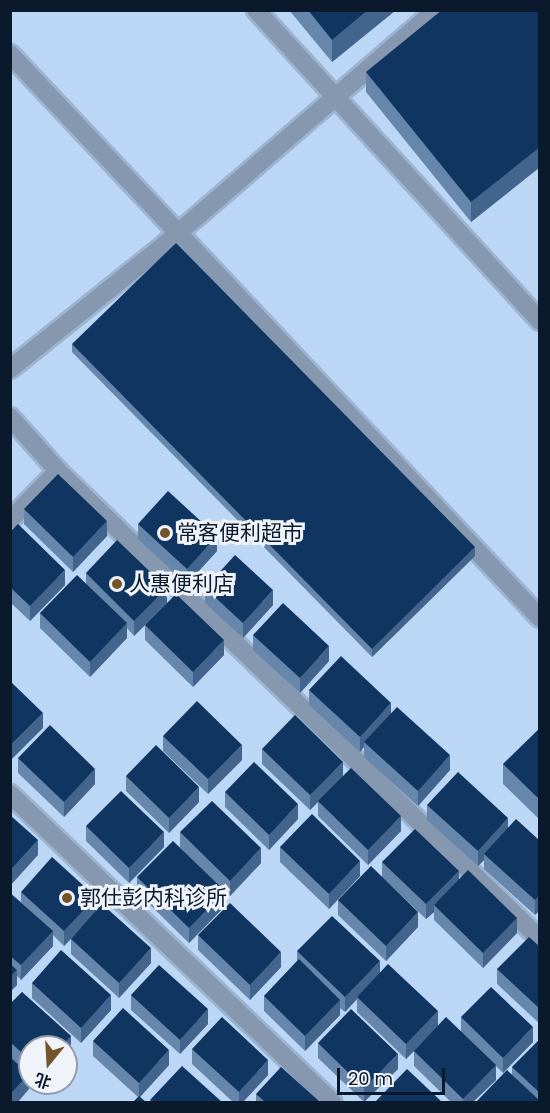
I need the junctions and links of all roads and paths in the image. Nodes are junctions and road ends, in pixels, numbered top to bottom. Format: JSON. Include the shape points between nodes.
{"nodes":[{"id":1,"x":256,"y":10,"type":"edge"},
{"id":2,"x":436,"y":10,"type":"edge"},
{"id":3,"x":10,"y":54,"type":"edge"},
{"id":4,"x":334,"y":99,"type":"junction"},
{"id":5,"x":179,"y":233,"type":"junction"},
{"id":6,"x":540,"y":321,"type":"edge"},
{"id":7,"x":10,"y":369,"type":"edge"},
{"id":8,"x":10,"y":417,"type":"edge"},
{"id":9,"x":58,"y":471,"type":"junction"},
{"id":10,"x":10,"y":520,"type":"edge"},
{"id":11,"x":540,"y":618,"type":"edge"},
{"id":12,"x":10,"y":794,"type":"edge"},
{"id":13,"x":537,"y":931,"type":"edge"},
{"id":14,"x":332,"y":1102,"type":"edge"}],
"edges":[{"from":1,"to":4,"type":"street"},
{"from":2,"to":4,"type":"street"},
{"from":3,"to":5,"type":"street"},
{"from":4,"to":5,"type":"street"},
{"from":4,"to":6,"type":"street"},
{"from":5,"to":7,"type":"street"},
{"from":5,"to":11,"type":"street"},
{"from":8,"to":9,"type":"street"},
{"from":9,"to":10,"type":"street"},
{"from":9,"to":13,"type":"street"},
{"from":12,"to":14,"type":"street"}]}
